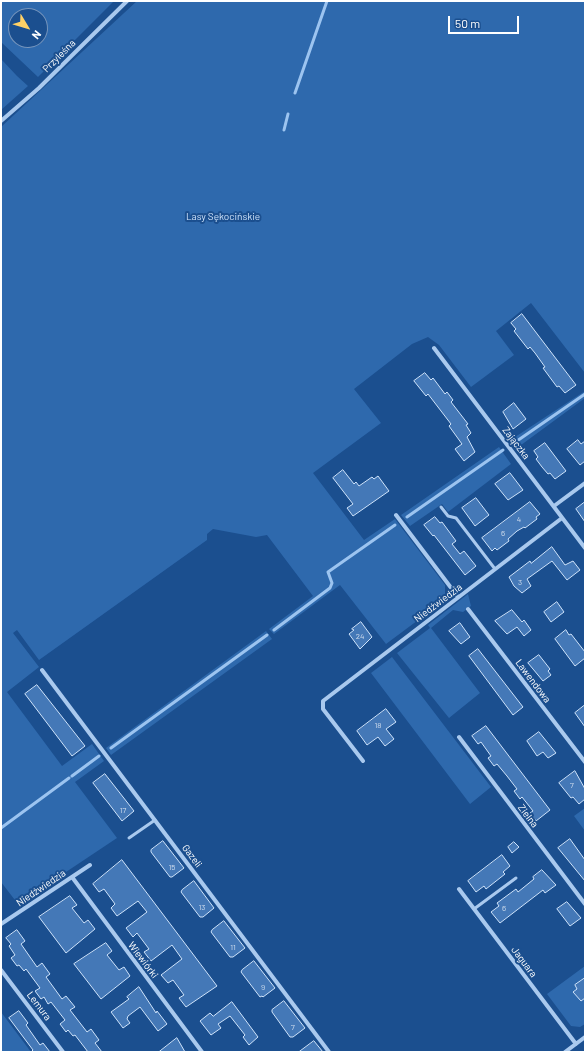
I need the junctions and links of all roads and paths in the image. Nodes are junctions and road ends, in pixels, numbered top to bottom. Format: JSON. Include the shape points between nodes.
{"nodes":[{"id":1,"x":127,"y":1,"type":"edge"},
{"id":2,"x":1,"y":121,"type":"edge"},
{"id":3,"x":434,"y":348,"type":"dead end"},
{"id":4,"x":585,"y":483,"type":"edge"},
{"id":5,"x":554,"y":506,"type":"junction"},
{"id":6,"x":441,"y":507,"type":"dead end"},
{"id":7,"x":396,"y":515,"type":"dead end"},
{"id":8,"x":562,"y":518,"type":"junction"},
{"id":9,"x":585,"y":548,"type":"edge"},
{"id":10,"x":495,"y":569,"type":"junction"},
{"id":11,"x":458,"y":597,"type":"junction"},
{"id":12,"x":468,"y":610,"type":"dead end"},
{"id":13,"x":42,"y":670,"type":"dead end"},
{"id":14,"x":459,"y":737,"type":"dead end"},
{"id":15,"x":363,"y":761,"type":"dead end"},
{"id":16,"x":585,"y":762,"type":"edge"},
{"id":17,"x":155,"y":820,"type":"junction"},
{"id":18,"x":129,"y":838,"type":"dead end"},
{"id":19,"x":90,"y":864,"type":"dead end"},
{"id":20,"x":72,"y":877,"type":"junction"},
{"id":21,"x":516,"y":878,"type":"dead end"},
{"id":22,"x":459,"y":889,"type":"dead end"},
{"id":23,"x":585,"y":904,"type":"edge"},
{"id":24,"x":474,"y":909,"type":"junction"},
{"id":25,"x":1,"y":924,"type":"edge"},
{"id":26,"x":1,"y":970,"type":"edge"},
{"id":27,"x":585,"y":1037,"type":"edge"},
{"id":28,"x":576,"y":1044,"type":"junction"},
{"id":29,"x":63,"y":1052,"type":"edge"},
{"id":30,"x":202,"y":1052,"type":"edge"},
{"id":31,"x":329,"y":1052,"type":"edge"},
{"id":32,"x":565,"y":1052,"type":"edge"}],
"edges":[{"from":1,"to":2,"type":"street","name":"Przyleśna","via":[[39,88]]},
{"from":3,"to":5,"type":"street","name":"Zajączka"},
{"from":4,"to":5,"type":"street"},
{"from":5,"to":8,"type":"street","name":"Zajączka"},
{"from":6,"to":10,"type":"lane","via":[[448,516],[456,518]]},
{"from":7,"to":11,"type":"street"},
{"from":8,"to":9,"type":"street","name":"Zajączka"},
{"from":8,"to":10,"type":"street","name":"Niedźwiedzia"},
{"from":10,"to":11,"type":"street","name":"Niedźwiedzia"},
{"from":11,"to":15,"type":"street","name":"Niedźwiedzia","via":[[323,702],[323,709]]},
{"from":12,"to":16,"type":"street","name":"Lawendowa"},
{"from":13,"to":17,"type":"street","name":"Gazeli"},
{"from":14,"to":23,"type":"street","name":"Zielna"},
{"from":17,"to":18,"type":"lane"},
{"from":17,"to":31,"type":"street","name":"Gazeli"},
{"from":19,"to":20,"type":"street","name":"Niedźwiedzia"},
{"from":20,"to":25,"type":"street","name":"Niedźwiedzia"},
{"from":20,"to":30,"type":"street","name":"Wiewiórki"},
{"from":21,"to":24,"type":"lane"},
{"from":22,"to":24,"type":"street","name":"Jaguara"},
{"from":24,"to":28,"type":"street","name":"Jaguara"},
{"from":26,"to":29,"type":"street","name":"Lemura"},
{"from":27,"to":28,"type":"street"},
{"from":28,"to":32,"type":"street"}]}
